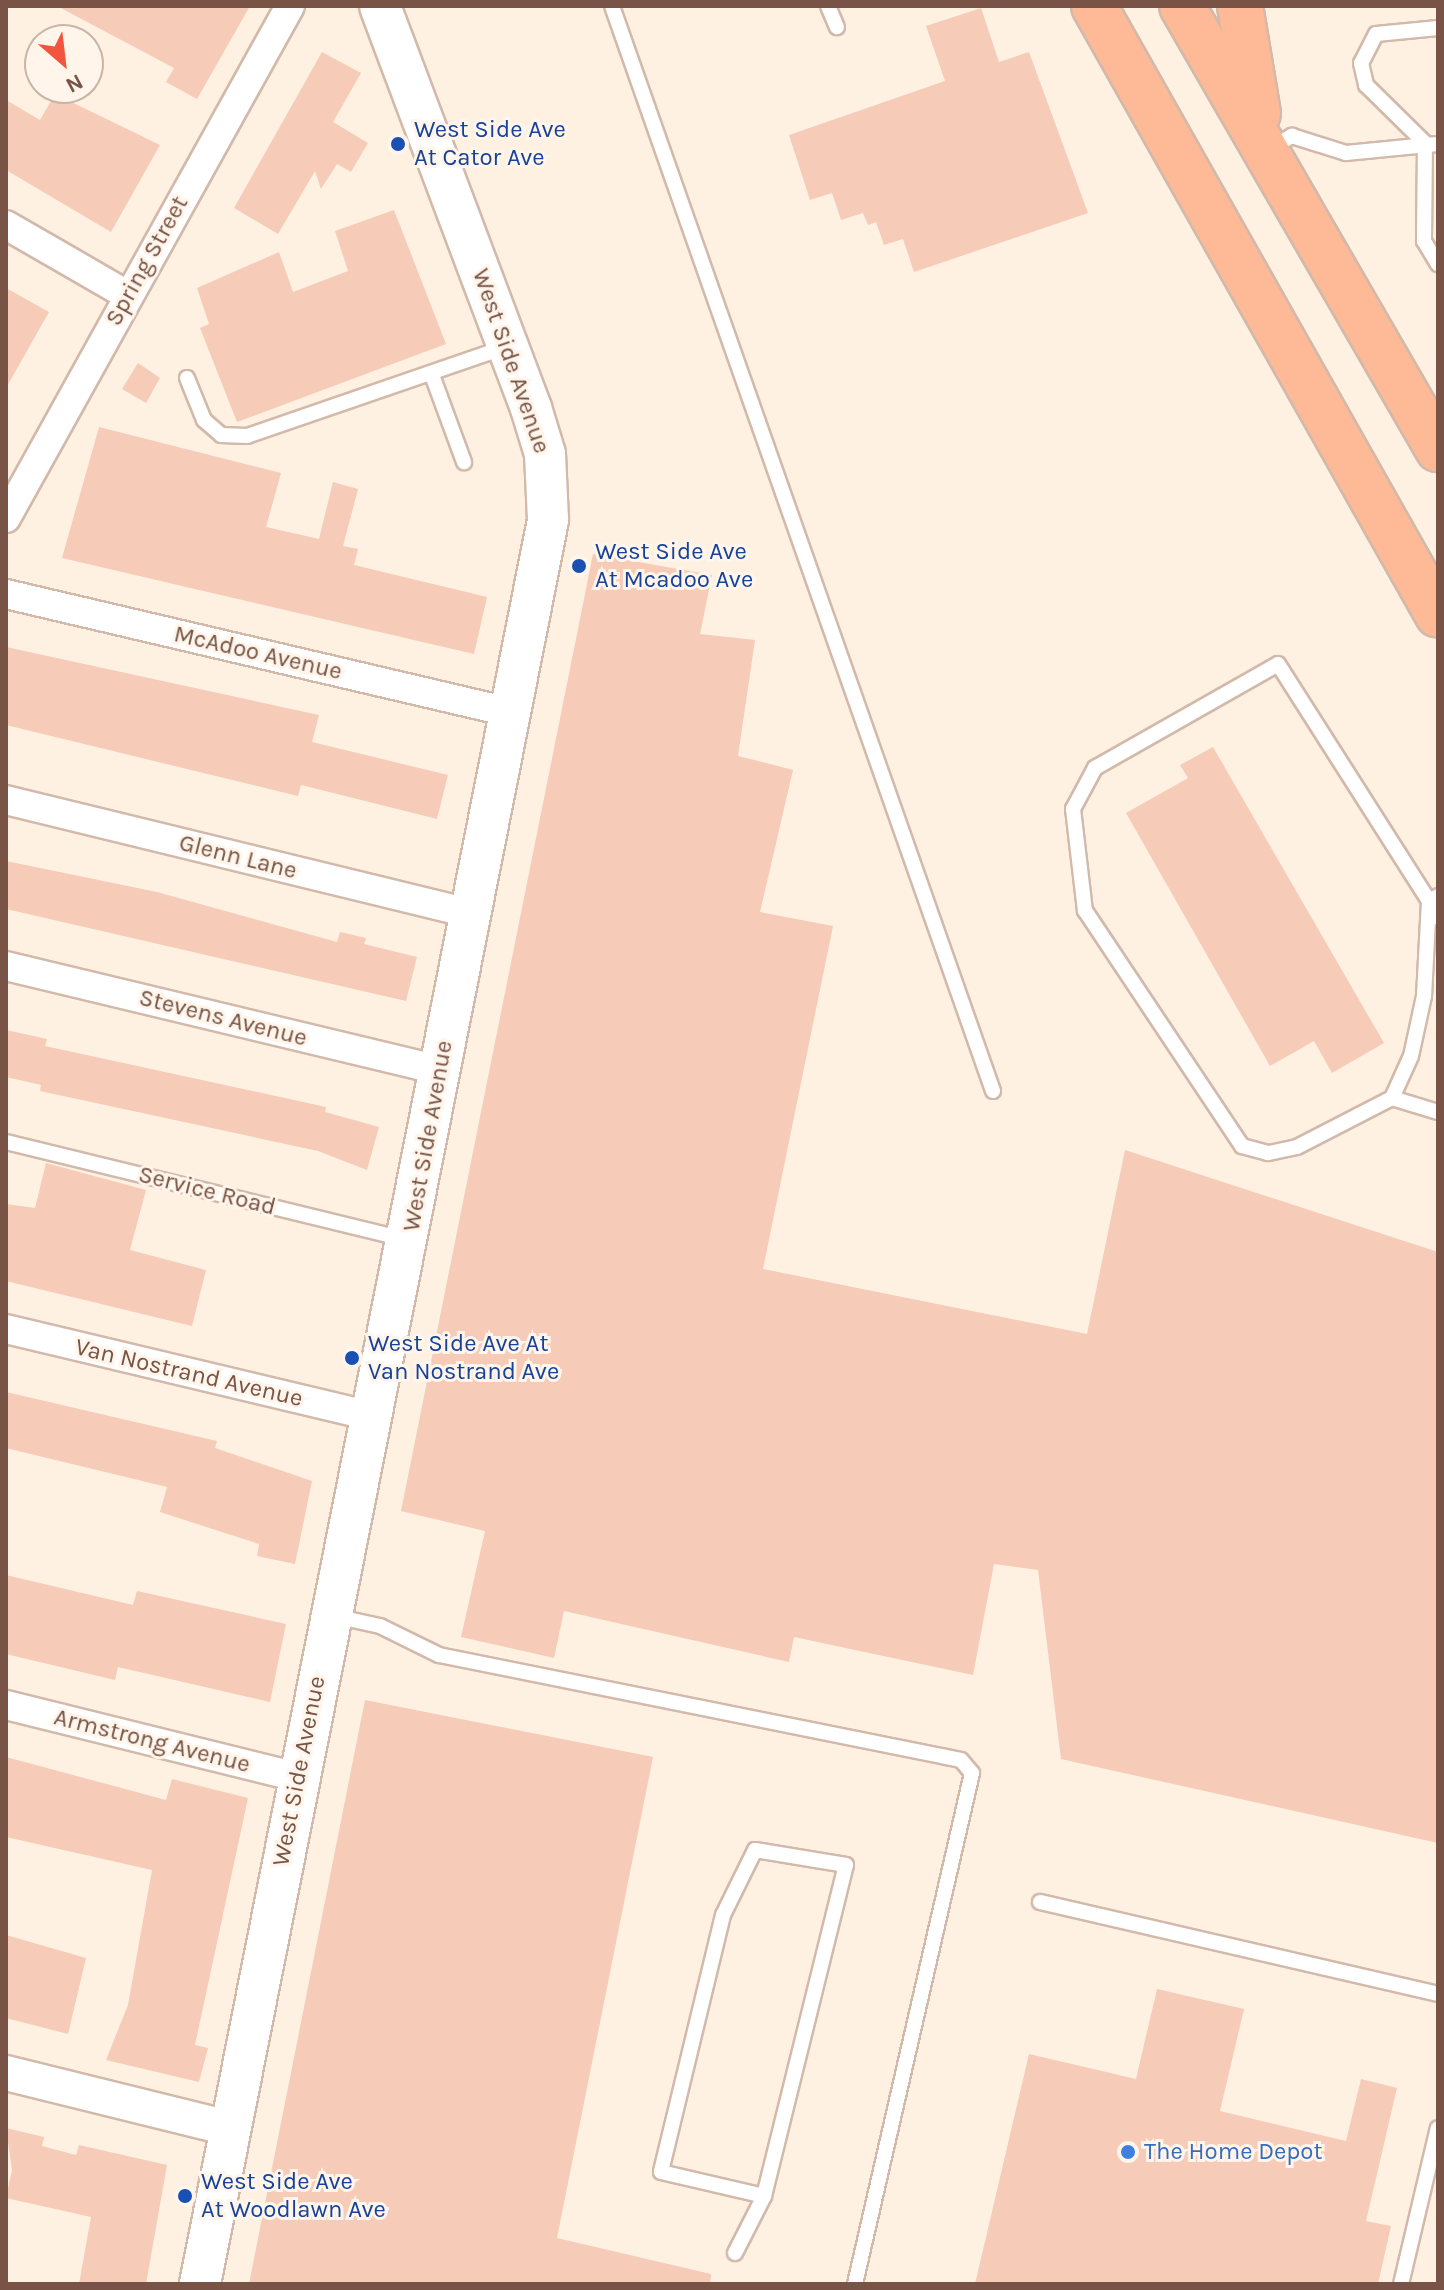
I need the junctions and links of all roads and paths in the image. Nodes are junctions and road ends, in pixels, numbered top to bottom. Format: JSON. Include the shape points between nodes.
{"nodes":[{"id":1,"x":290,"y":6,"type":"edge"},
{"id":2,"x":612,"y":6,"type":"edge"},
{"id":3,"x":828,"y":6,"type":"edge"},
{"id":4,"x":1094,"y":6,"type":"edge"},
{"id":5,"x":1182,"y":6,"type":"edge"},
{"id":6,"x":1240,"y":6,"type":"edge"},
{"id":7,"x":379,"y":7,"type":"edge"},
{"id":8,"x":837,"y":27,"type":"dead end"},
{"id":9,"x":1438,"y":28,"type":"edge"},
{"id":10,"x":1431,"y":143,"type":"edge"},
{"id":11,"x":1266,"y":151,"type":"junction"},
{"id":12,"x":6,"y":225,"type":"edge"},
{"id":13,"x":1431,"y":239,"type":"edge"},
{"id":14,"x":1438,"y":264,"type":"edge"},
{"id":15,"x":127,"y":295,"type":"junction"},
{"id":16,"x":509,"y":345,"type":"junction"},
{"id":17,"x":432,"y":375,"type":"junction"},
{"id":18,"x":187,"y":378,"type":"dead end"},
{"id":19,"x":1438,"y":449,"type":"edge"},
{"id":20,"x":464,"y":462,"type":"dead end"},
{"id":21,"x":6,"y":518,"type":"edge"},
{"id":22,"x":6,"y":594,"type":"edge"},
{"id":23,"x":1438,"y":615,"type":"edge"},
{"id":24,"x":509,"y":712,"type":"junction"},
{"id":25,"x":6,"y":800,"type":"edge"},
{"id":26,"x":1433,"y":898,"type":"edge"},
{"id":27,"x":470,"y":913,"type":"junction"},
{"id":28,"x":1438,"y":918,"type":"edge"},
{"id":29,"x":6,"y":966,"type":"edge"},
{"id":30,"x":439,"y":1070,"type":"junction"},
{"id":31,"x":993,"y":1091,"type":"dead end"},
{"id":32,"x":1392,"y":1098,"type":"junction"},
{"id":33,"x":1438,"y":1112,"type":"edge"},
{"id":34,"x":6,"y":1142,"type":"edge"},
{"id":35,"x":409,"y":1240,"type":"junction"},
{"id":36,"x":6,"y":1329,"type":"edge"},
{"id":37,"x":372,"y":1416,"type":"junction"},
{"id":38,"x":331,"y":1616,"type":"junction"},
{"id":39,"x":6,"y":1705,"type":"edge"},
{"id":40,"x":297,"y":1777,"type":"junction"},
{"id":41,"x":1040,"y":1902,"type":"dead end"},
{"id":42,"x":1438,"y":1994,"type":"edge"},
{"id":43,"x":6,"y":2073,"type":"edge"},
{"id":44,"x":229,"y":2128,"type":"junction"},
{"id":45,"x":1438,"y":2128,"type":"edge"},
{"id":46,"x":764,"y":2196,"type":"junction"},
{"id":47,"x":735,"y":2253,"type":"dead end"},
{"id":48,"x":200,"y":2284,"type":"edge"},
{"id":49,"x":855,"y":2284,"type":"edge"},
{"id":50,"x":1401,"y":2284,"type":"edge"}],
"edges":[{"from":1,"to":15,"type":"street","name":"Spring Street"},
{"from":2,"to":31,"type":"lane"},
{"from":3,"to":8,"type":"lane"},
{"from":4,"to":23,"type":"highway"},
{"from":5,"to":11,"type":"highway"},
{"from":6,"to":11,"type":"highway"},
{"from":7,"to":16,"type":"main road","name":"West Side Avenue"},
{"from":9,"to":10,"type":"lane","via":[[1376,34],[1361,63],[1366,85]]},
{"from":10,"to":11,"type":"lane","via":[[1346,153],[1292,136]]},
{"from":10,"to":13,"type":"lane"},
{"from":11,"to":19,"type":"highway"},
{"from":12,"to":15,"type":"street"},
{"from":13,"to":14,"type":"lane"},
{"from":15,"to":21,"type":"street","name":"Spring Street"},
{"from":16,"to":17,"type":"lane"},
{"from":16,"to":24,"type":"main road","name":"West Side Avenue","via":[[548,483],[538,581]]},
{"from":17,"to":18,"type":"lane","via":[[247,436],[221,435],[204,420]]},
{"from":17,"to":20,"type":"lane"},
{"from":22,"to":24,"type":"street","name":"McAdoo Avenue"},
{"from":24,"to":27,"type":"main road","name":"West Side Avenue"},
{"from":25,"to":27,"type":"street","name":"Glenn Lane"},
{"from":26,"to":28,"type":"lane"},
{"from":26,"to":32,"type":"lane","via":[[1424,996],[1411,1056]]},
{"from":26,"to":32,"type":"lane","via":[[1278,664],[1095,768],[1073,809],[1085,911],[1242,1146],[1268,1153],[1297,1147]]},
{"from":27,"to":30,"type":"main road","name":"West Side Avenue"},
{"from":29,"to":30,"type":"street","name":"Stevens Avenue"},
{"from":30,"to":35,"type":"main road","name":"West Side Avenue"},
{"from":32,"to":33,"type":"lane"},
{"from":34,"to":35,"type":"lane","name":"Service Road"},
{"from":35,"to":37,"type":"main road","name":"West Side Avenue"},
{"from":36,"to":37,"type":"street","name":"Van Nostrand Avenue"},
{"from":37,"to":38,"type":"main road","name":"West Side Avenue"},
{"from":38,"to":40,"type":"main road","name":"West Side Avenue"},
{"from":38,"to":49,"type":"lane","via":[[380,1626],[439,1655],[961,1760],[972,1773]]},
{"from":39,"to":40,"type":"street","name":"Armstrong Avenue"},
{"from":40,"to":44,"type":"main road","name":"West Side Avenue"},
{"from":41,"to":42,"type":"lane"},
{"from":43,"to":44,"type":"street"},
{"from":44,"to":48,"type":"main road","name":"West Side Avenue"},
{"from":45,"to":50,"type":"lane"},
{"from":46,"to":46,"type":"lane","via":[[846,1865],[755,1850],[723,1915],[661,2172]]},
{"from":46,"to":47,"type":"lane"}]}
